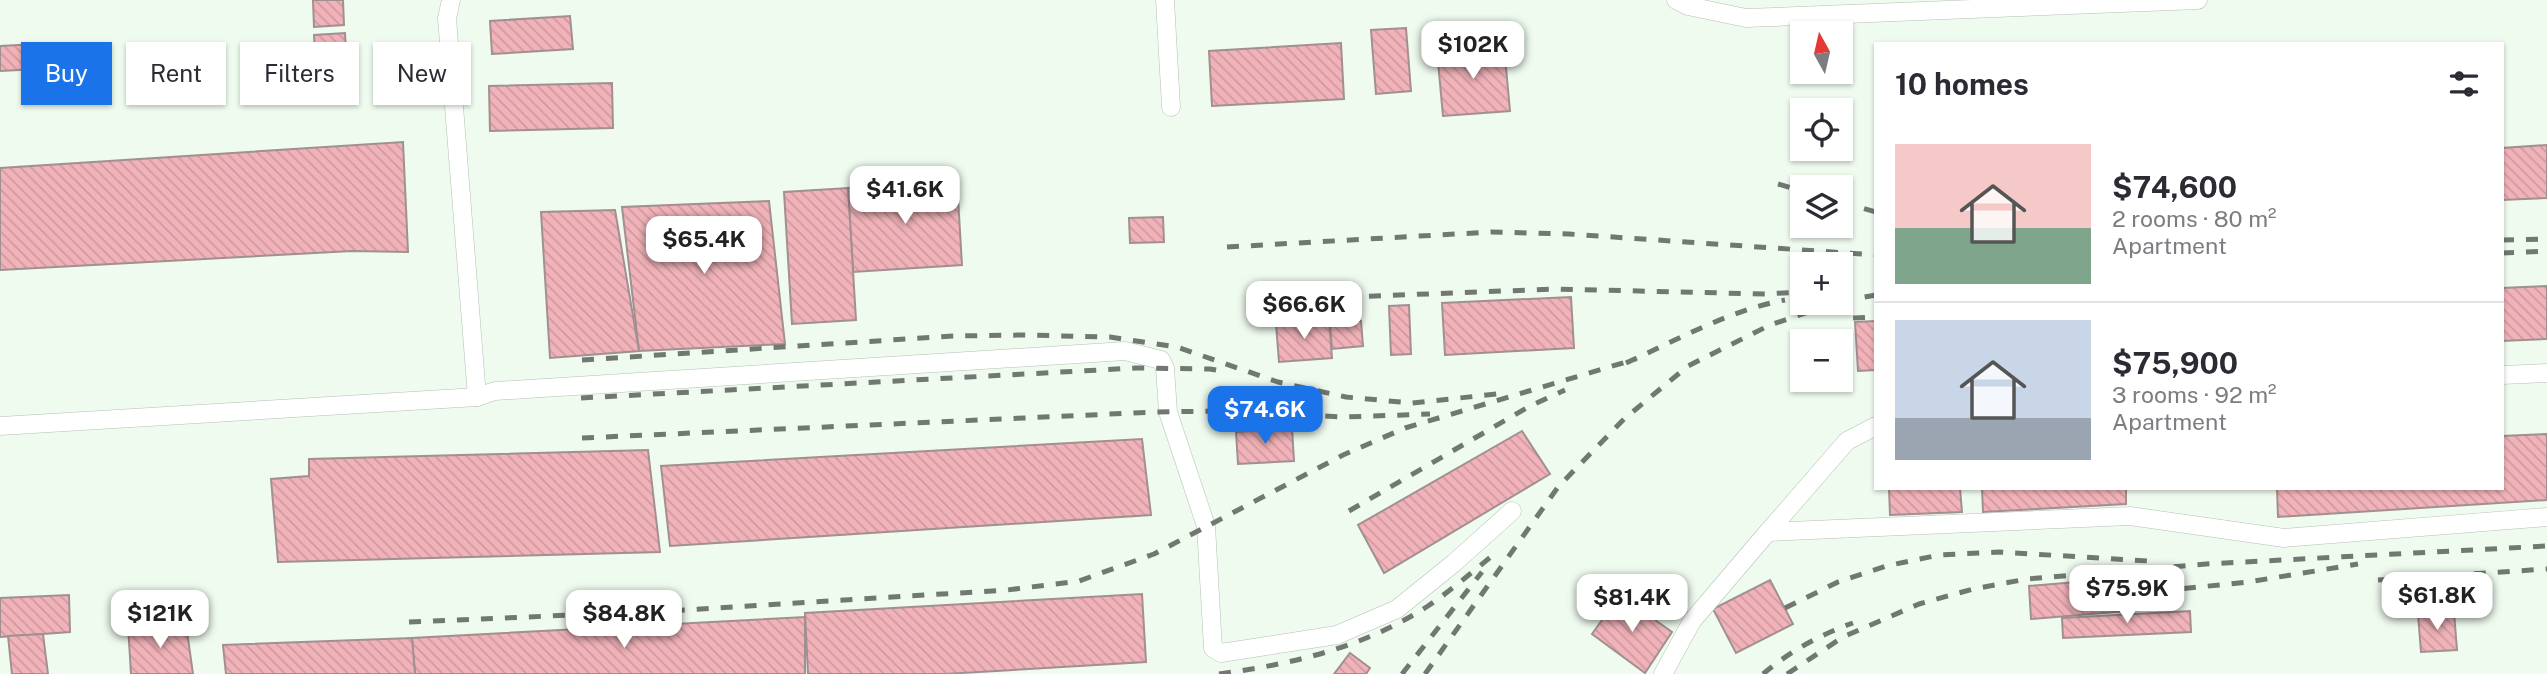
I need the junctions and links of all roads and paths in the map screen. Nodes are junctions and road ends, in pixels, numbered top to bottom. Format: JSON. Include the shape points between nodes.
{"nodes":[{"id":1,"x":451,"y":0,"type":"edge"},
{"id":2,"x":1165,"y":0,"type":"edge"},
{"id":3,"x":1676,"y":0,"type":"edge"},
{"id":4,"x":2198,"y":0,"type":"edge"},
{"id":5,"x":1171,"y":107,"type":"dead end"},
{"id":6,"x":2547,"y":373,"type":"edge"},
{"id":7,"x":2504,"y":375,"type":"edge"},
{"id":8,"x":477,"y":397,"type":"junction"},
{"id":9,"x":0,"y":426,"type":"edge"},
{"id":10,"x":1874,"y":427,"type":"edge"},
{"id":11,"x":1512,"y":510,"type":"dead end"},
{"id":12,"x":2547,"y":517,"type":"edge"},
{"id":13,"x":1768,"y":532,"type":"junction"},
{"id":14,"x":1663,"y":674,"type":"edge"}],
"edges":[{"from":1,"to":8,"type":"lane","via":[[447,18]]},
{"from":2,"to":5,"type":"lane"},
{"from":3,"to":4,"type":"lane","via":[[1746,18]]},
{"from":6,"to":7,"type":"lane"},
{"from":8,"to":9,"type":"lane"},
{"from":8,"to":11,"type":"lane","via":[[495,391],[615,381],[1098,352],[1125,351],[1161,360],[1168,412],[1206,526],[1213,648],[1221,653],[1338,635],[1397,609]]},
{"from":10,"to":13,"type":"lane","via":[[1847,441]]},
{"from":12,"to":13,"type":"lane","via":[[2284,538],[2130,516]]},
{"from":13,"to":14,"type":"lane","via":[[1692,621]]}]}
